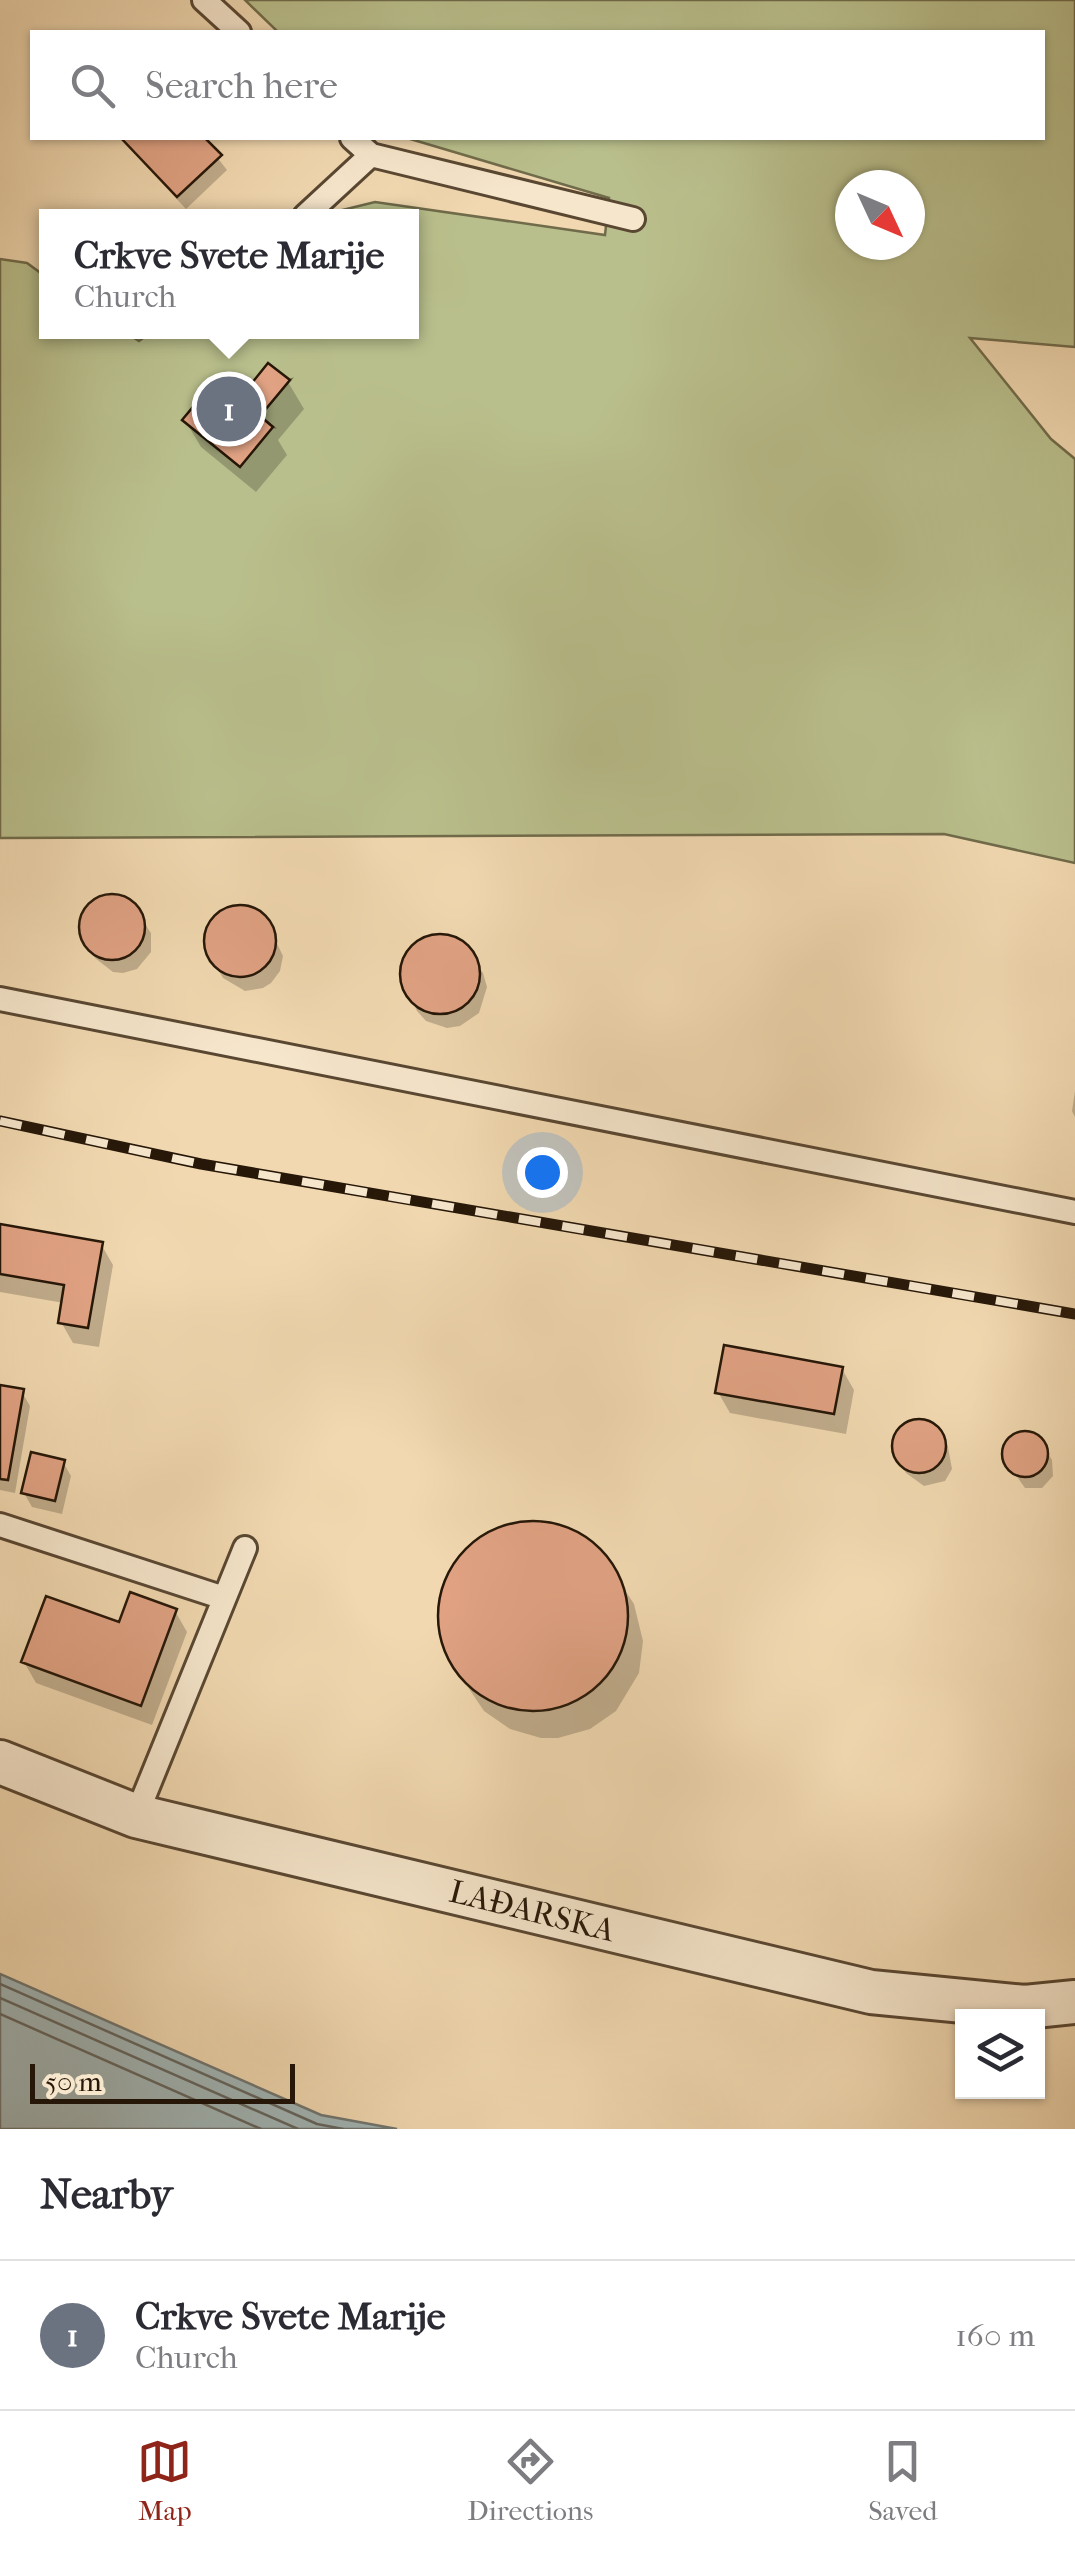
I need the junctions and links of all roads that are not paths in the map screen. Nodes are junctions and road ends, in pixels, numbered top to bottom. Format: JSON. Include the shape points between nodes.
{"nodes":[{"id":1,"x":204,"y":0,"type":"edge"},
{"id":2,"x":237,"y":30,"type":"edge"},
{"id":3,"x":354,"y":140,"type":"edge"},
{"id":4,"x":370,"y":155,"type":"junction"},
{"id":5,"x":312,"y":209,"type":"edge"},
{"id":6,"x":633,"y":219,"type":"dead end"},
{"id":7,"x":0,"y":999,"type":"edge"},
{"id":8,"x":1075,"y":1212,"type":"edge"},
{"id":9,"x":0,"y":1525,"type":"edge"},
{"id":10,"x":244,"y":1548,"type":"dead end"},
{"id":11,"x":224,"y":1598,"type":"junction"},
{"id":12,"x":0,"y":1762,"type":"edge"},
{"id":13,"x":136,"y":1816,"type":"junction"},
{"id":14,"x":1075,"y":2002,"type":"edge"}],
"edges":[{"from":1,"to":2,"type":"lane"},
{"from":3,"to":4,"type":"lane"},
{"from":4,"to":5,"type":"lane"},
{"from":4,"to":6,"type":"lane"},
{"from":7,"to":8,"type":"lane"},
{"from":9,"to":11,"type":"lane"},
{"from":10,"to":11,"type":"lane"},
{"from":11,"to":13,"type":"lane"},
{"from":12,"to":13,"type":"street","name":"LAĐARSKA"},
{"from":13,"to":14,"type":"street","name":"LAĐARSKA","via":[[871,1992],[1025,2007]]}]}
